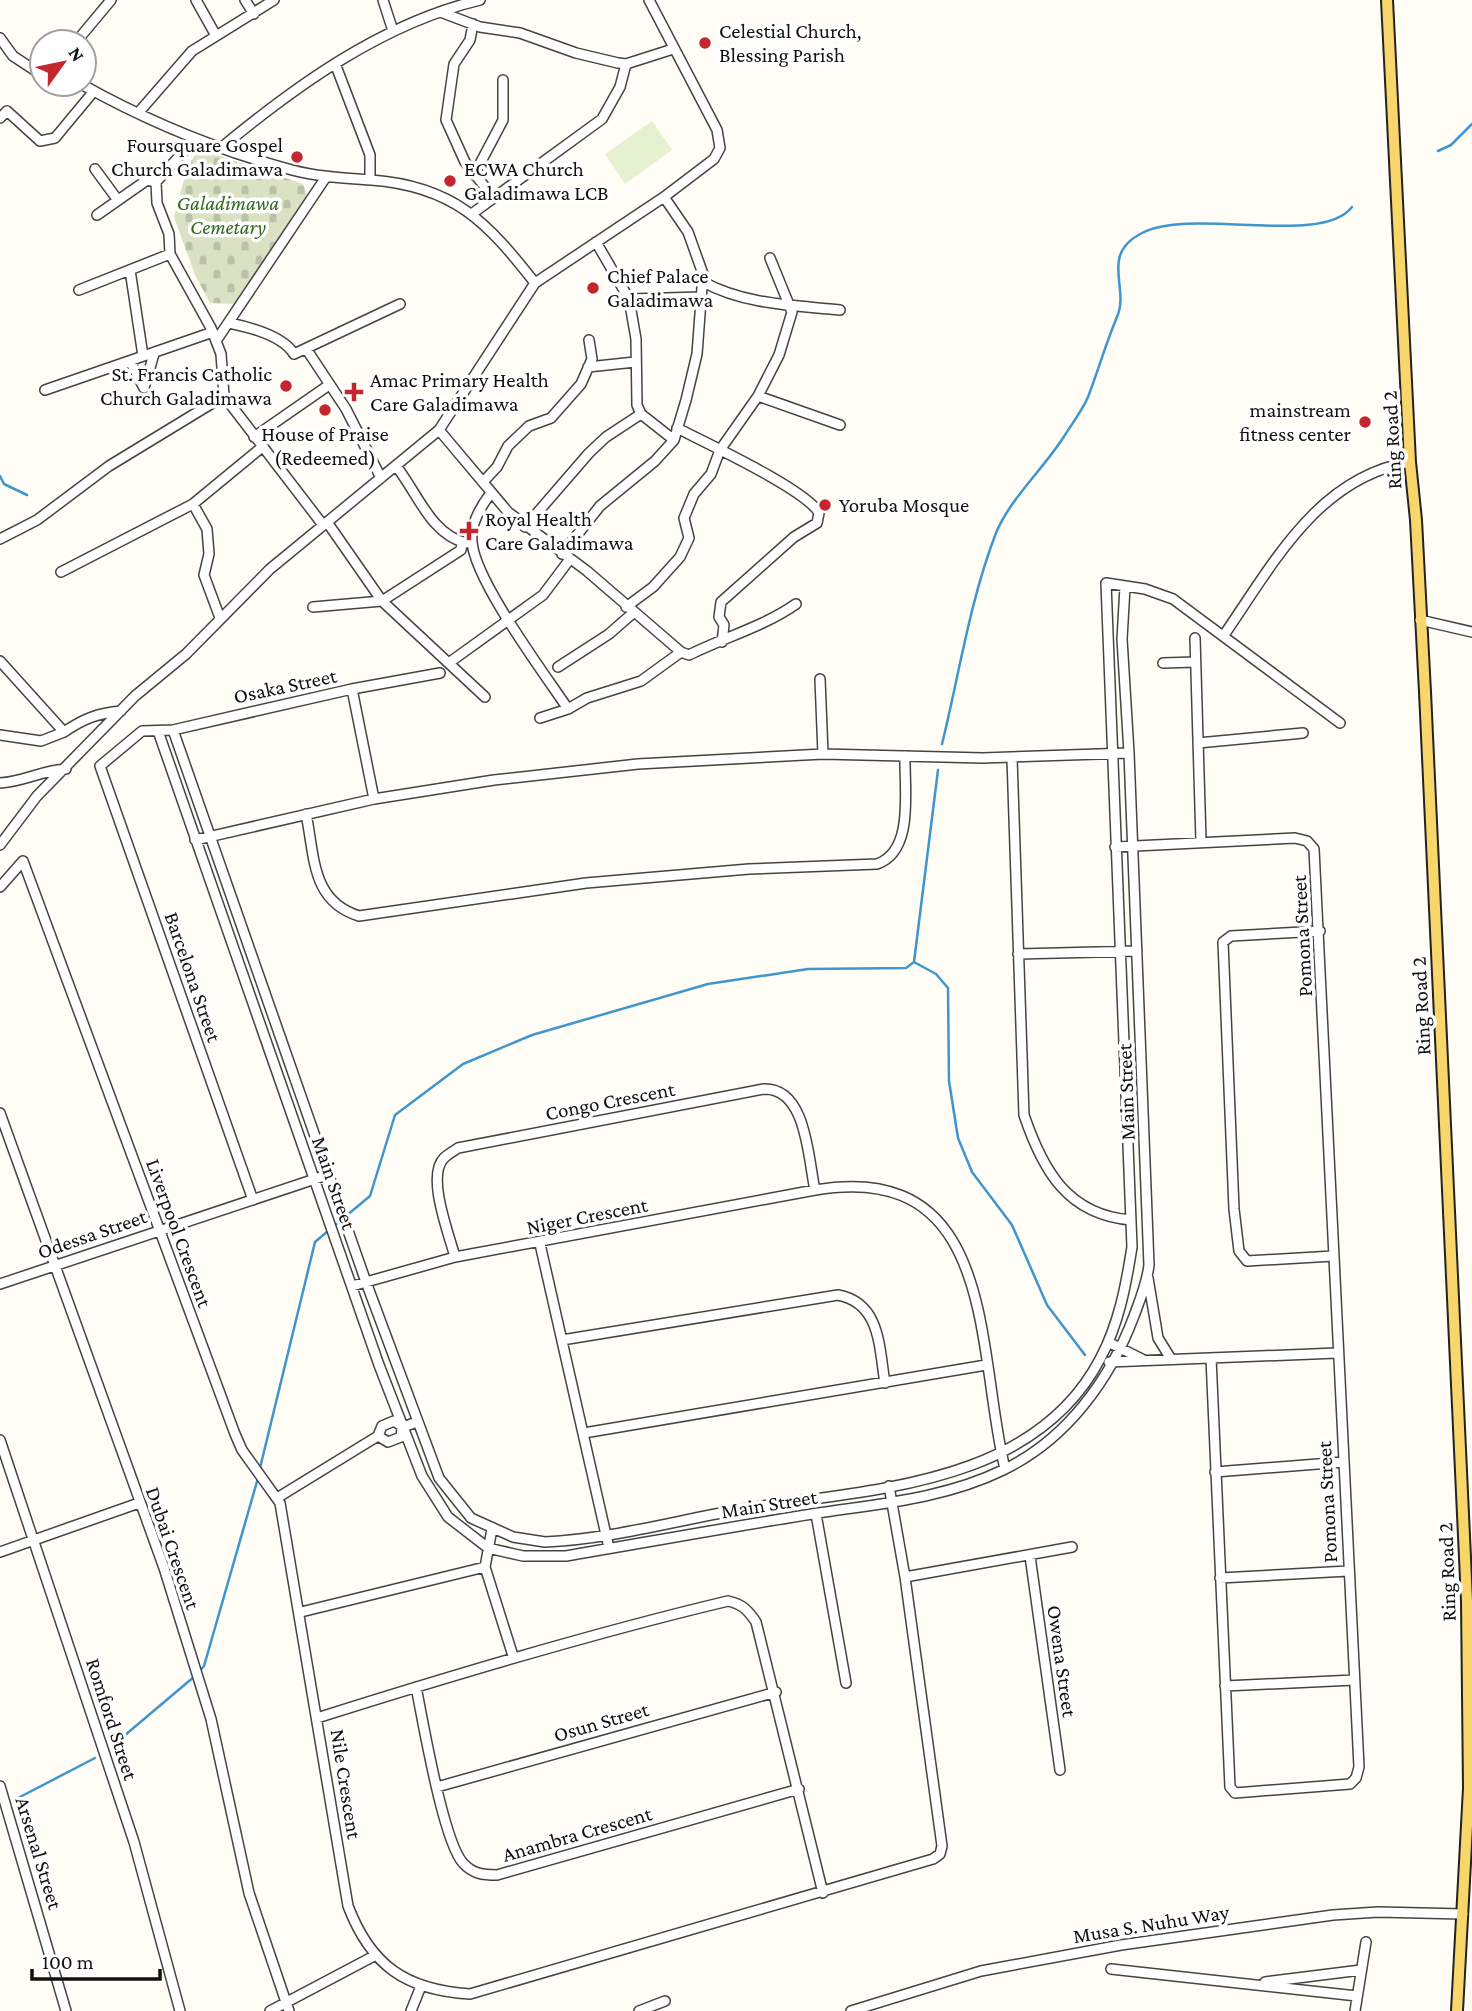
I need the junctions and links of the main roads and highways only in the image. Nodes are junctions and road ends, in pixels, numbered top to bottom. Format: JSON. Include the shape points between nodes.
{"nodes":[{"id":1,"x":1387,"y":0,"type":"edge"},
{"id":2,"x":1457,"y":2011,"type":"edge"}],
"edges":[{"from":1,"to":2,"type":"main road","name":"Ring Road 2","via":[[1468,1614],[1469,1788]]}]}
